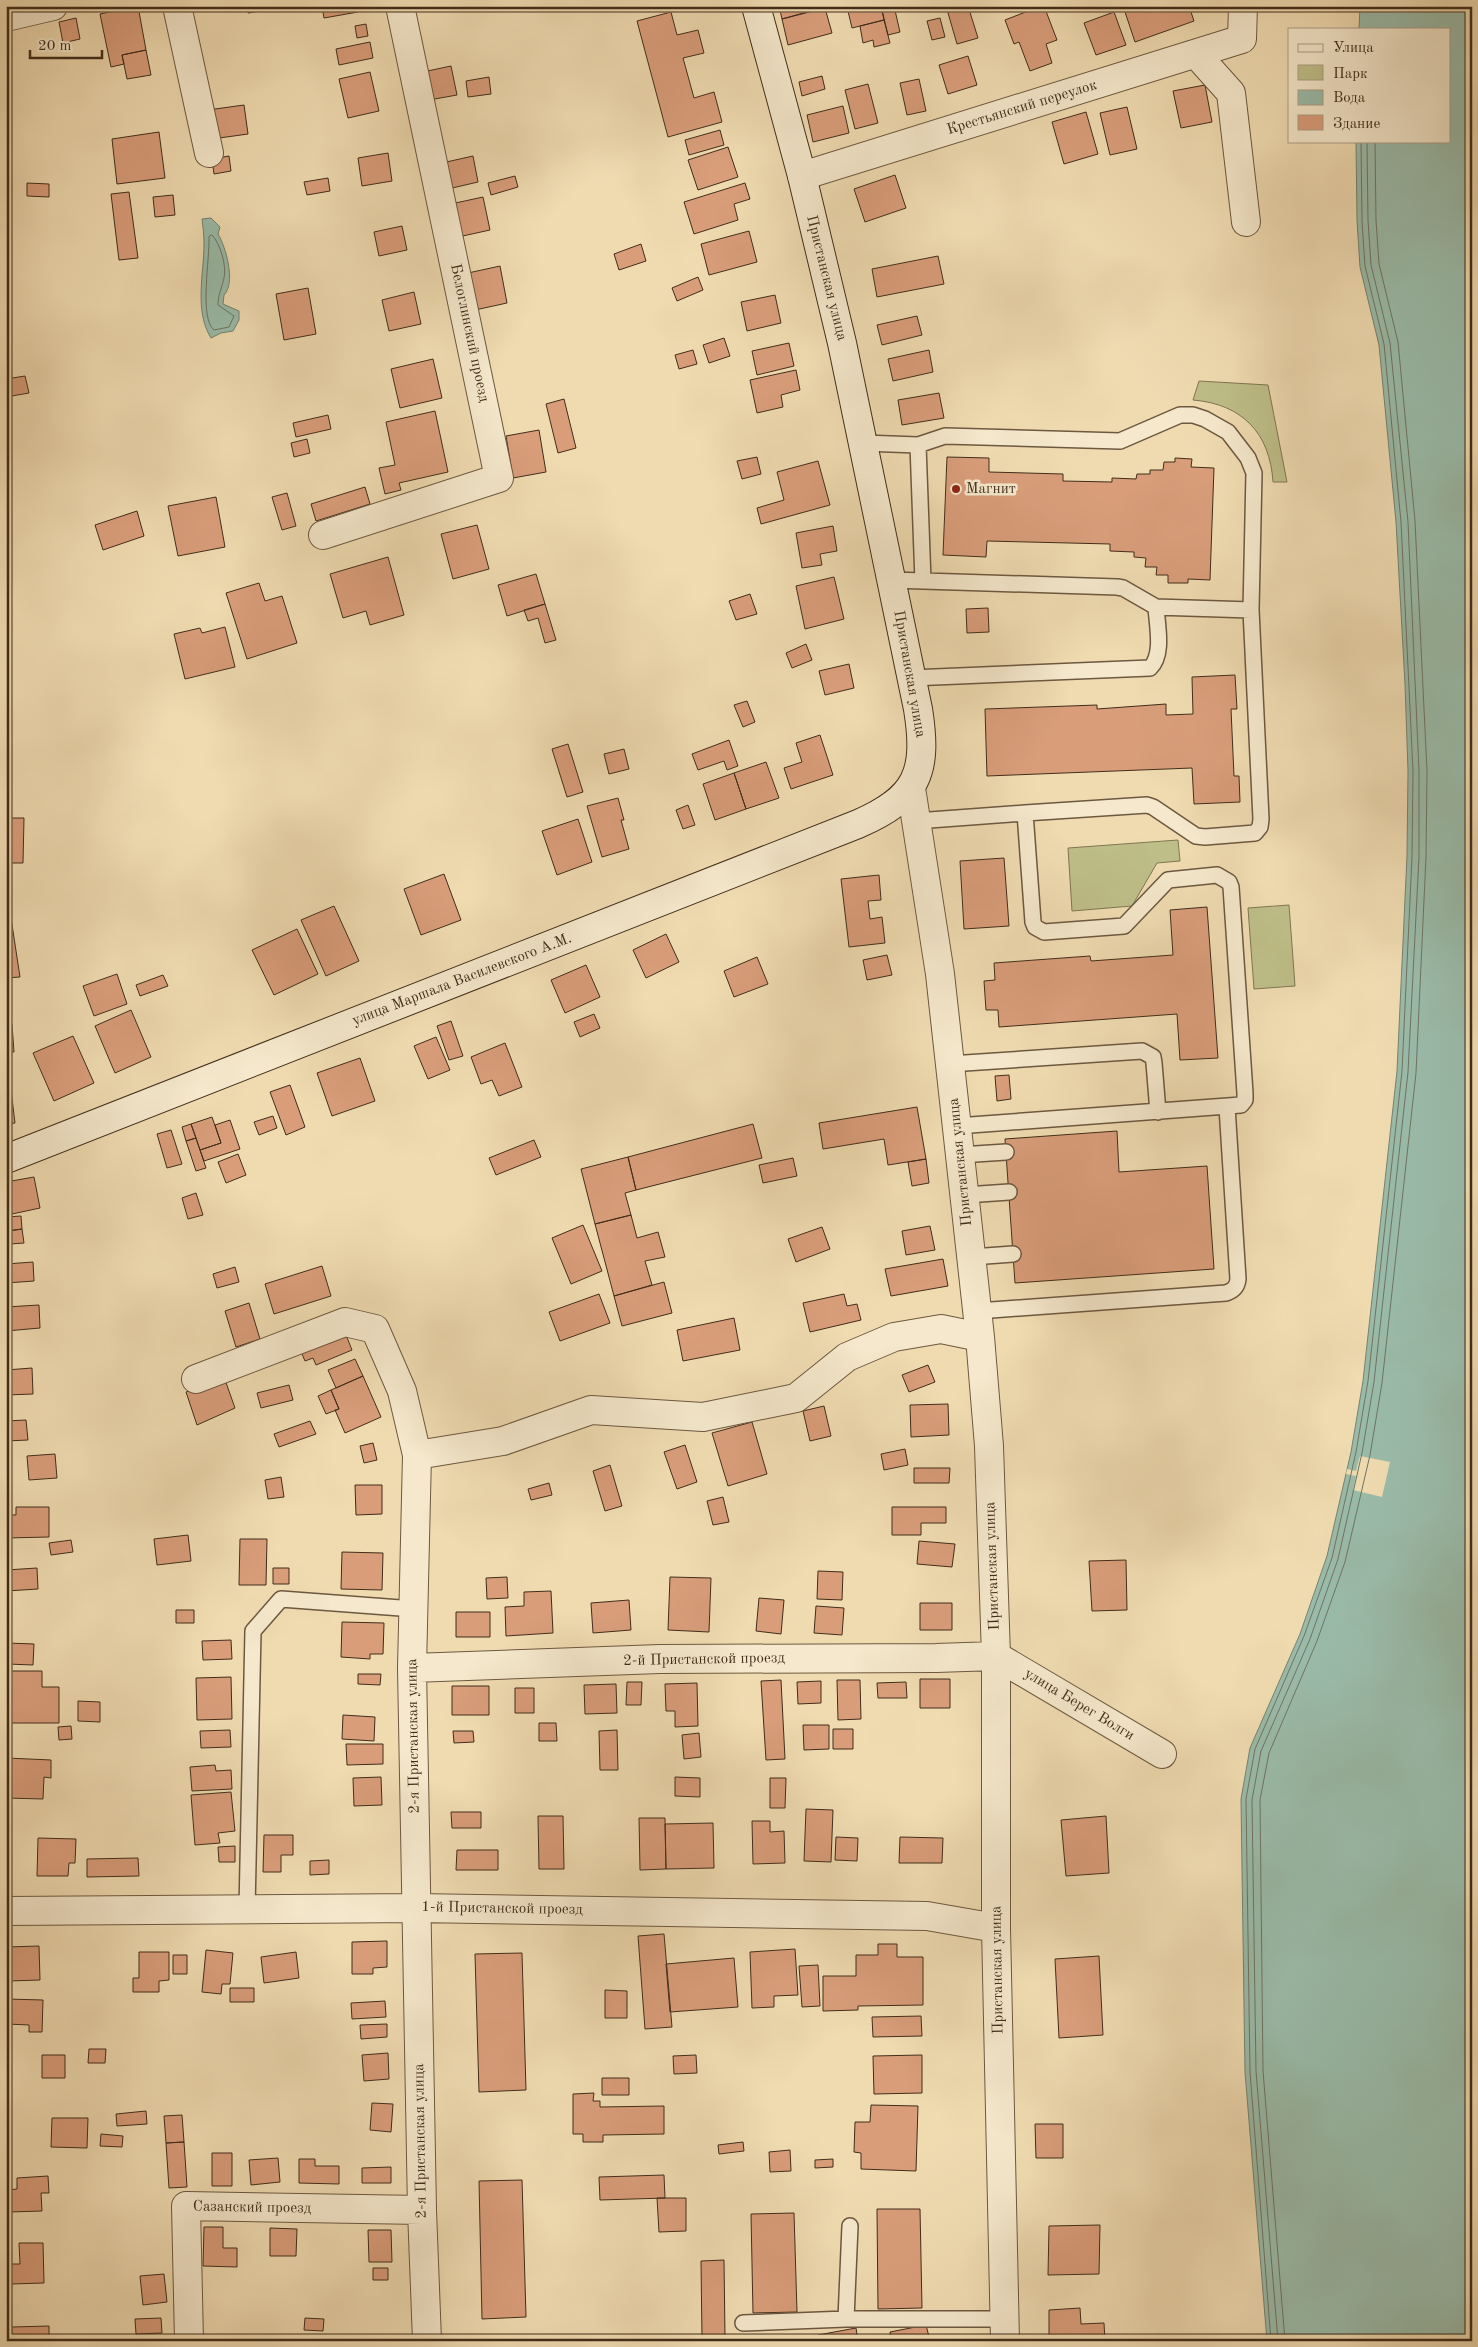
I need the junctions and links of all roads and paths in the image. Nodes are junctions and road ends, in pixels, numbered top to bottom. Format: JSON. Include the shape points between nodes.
{"nodes":[{"id":1,"x":53,"y":6,"type":"edge"},
{"id":2,"x":177,"y":6,"type":"edge"},
{"id":3,"x":400,"y":6,"type":"edge"},
{"id":4,"x":756,"y":6,"type":"edge"},
{"id":5,"x":1243,"y":6,"type":"edge"},
{"id":6,"x":6,"y":17,"type":"edge"},
{"id":7,"x":1197,"y":55,"type":"junction"},
{"id":8,"x":209,"y":153,"type":"dead end"},
{"id":9,"x":802,"y":176,"type":"junction"},
{"id":10,"x":1246,"y":222,"type":"dead end"},
{"id":11,"x":863,"y":443,"type":"junction"},
{"id":12,"x":918,"y":445,"type":"junction"},
{"id":13,"x":323,"y":535,"type":"dead end"},
{"id":14,"x":892,"y":580,"type":"junction"},
{"id":15,"x":923,"y":581,"type":"junction"},
{"id":16,"x":1156,"y":607,"type":"junction"},
{"id":17,"x":1251,"y":610,"type":"junction"},
{"id":18,"x":911,"y":678,"type":"junction"},
{"id":19,"x":911,"y":788,"type":"junction"},
{"id":20,"x":1025,"y":813,"type":"junction"},
{"id":21,"x":916,"y":821,"type":"junction"},
{"id":22,"x":950,"y":1064,"type":"junction"},
{"id":23,"x":1227,"y":1107,"type":"junction"},
{"id":24,"x":1158,"y":1112,"type":"junction"},
{"id":25,"x":957,"y":1126,"type":"junction"},
{"id":26,"x":1006,"y":1152,"type":"dead end"},
{"id":27,"x":960,"y":1155,"type":"junction"},
{"id":28,"x":6,"y":1159,"type":"edge"},
{"id":29,"x":1009,"y":1192,"type":"dead end"},
{"id":30,"x":965,"y":1195,"type":"junction"},
{"id":31,"x":1013,"y":1254,"type":"dead end"},
{"id":32,"x":972,"y":1256,"type":"junction"},
{"id":33,"x":979,"y":1324,"type":"junction"},
{"id":34,"x":196,"y":1379,"type":"dead end"},
{"id":35,"x":417,"y":1455,"type":"junction"},
{"id":36,"x":414,"y":1609,"type":"junction"},
{"id":37,"x":996,"y":1656,"type":"junction"},
{"id":38,"x":412,"y":1668,"type":"junction"},
{"id":39,"x":1162,"y":1754,"type":"dead end"},
{"id":40,"x":416,"y":1908,"type":"junction"},
{"id":41,"x":247,"y":1909,"type":"junction"},
{"id":42,"x":6,"y":1911,"type":"edge"},
{"id":43,"x":996,"y":1928,"type":"junction"},
{"id":44,"x":422,"y":2210,"type":"junction"},
{"id":45,"x":850,"y":2226,"type":"dead end"},
{"id":46,"x":846,"y":2320,"type":"junction"},
{"id":47,"x":743,"y":2323,"type":"dead end"},
{"id":48,"x":1004,"y":2330,"type":"edge"},
{"id":49,"x":189,"y":2341,"type":"edge"},
{"id":50,"x":428,"y":2341,"type":"edge"}],
"edges":[{"from":1,"to":6,"type":"street"},
{"from":2,"to":8,"type":"street"},
{"from":3,"to":13,"type":"street","name":"Белоглинский проезд","via":[[499,478]]},
{"from":4,"to":9,"type":"street","name":"Пристанская улица"},
{"from":5,"to":7,"type":"street","name":"Крестьянский переулок","via":[[1242,39]]},
{"from":7,"to":9,"type":"street","name":"Крестьянский переулок"},
{"from":7,"to":10,"type":"street","via":[[1231,93]]},
{"from":9,"to":11,"type":"street","name":"Пристанская улица"},
{"from":11,"to":12,"type":"lane"},
{"from":11,"to":14,"type":"street","name":"Пристанская улица"},
{"from":12,"to":15,"type":"lane"},
{"from":12,"to":17,"type":"lane","via":[[945,436],[1120,441],[1180,415],[1205,419],[1228,432],[1239,444],[1254,474]]},
{"from":14,"to":15,"type":"lane"},
{"from":14,"to":18,"type":"street","name":"Пристанская улица"},
{"from":15,"to":16,"type":"lane","via":[[1117,587]]},
{"from":16,"to":17,"type":"lane"},
{"from":16,"to":18,"type":"lane","via":[[1158,654],[1150,668]]},
{"from":17,"to":20,"type":"lane","via":[[1261,819],[1255,832],[1196,836],[1147,805]]},
{"from":18,"to":19,"type":"street","name":"Пристанская улица","via":[[922,747],[918,774]]},
{"from":19,"to":21,"type":"street","name":"Пристанская улица"},
{"from":19,"to":28,"type":"street","name":"улица Маршала Василевского А.М.","via":[[882,814],[858,824]]},
{"from":20,"to":21,"type":"lane"},
{"from":20,"to":23,"type":"lane","via":[[1033,922],[1035,928],[1044,932],[1124,926],[1168,880],[1217,875],[1229,882],[1245,1100]]},
{"from":21,"to":22,"type":"street","name":"Пристанская улица","via":[[940,974]]},
{"from":22,"to":24,"type":"lane","via":[[1142,1051],[1153,1057]]},
{"from":22,"to":25,"type":"street","name":"Пристанская улица"},
{"from":23,"to":24,"type":"lane"},
{"from":23,"to":33,"type":"lane","via":[[1238,1279],[1232,1291]]},
{"from":24,"to":25,"type":"lane"},
{"from":25,"to":27,"type":"street","name":"Пристанская улица"},
{"from":26,"to":27,"type":"lane"},
{"from":27,"to":30,"type":"street","name":"Пристанская улица"},
{"from":29,"to":30,"type":"lane"},
{"from":30,"to":32,"type":"street","name":"Пристанская улица"},
{"from":31,"to":32,"type":"lane"},
{"from":32,"to":33,"type":"street","name":"Пристанская улица"},
{"from":33,"to":35,"type":"street","via":[[894,1337],[847,1357],[796,1398],[703,1417],[591,1410],[503,1441]]},
{"from":33,"to":37,"type":"street","name":"Пристанская улица","via":[[989,1446]]},
{"from":34,"to":35,"type":"street","name":"2-я Пристанская улица","via":[[345,1322],[375,1329],[402,1391]]},
{"from":35,"to":36,"type":"street","name":"2-я Пристанская улица"},
{"from":36,"to":38,"type":"street","name":"2-я Пристанская улица"},
{"from":36,"to":41,"type":"lane","via":[[281,1599],[252,1631]]},
{"from":37,"to":38,"type":"street","name":"2-й Пристанской проезд","via":[[660,1659]]},
{"from":37,"to":39,"type":"street","name":"улица Берег Волги"},
{"from":37,"to":43,"type":"street","name":"Пристанская улица"},
{"from":38,"to":40,"type":"street","name":"2-я Пристанская улица"},
{"from":40,"to":41,"type":"street","name":"1-й Пристанской проезд"},
{"from":40,"to":43,"type":"street","name":"1-й Пристанской проезд","via":[[926,1916]]},
{"from":40,"to":44,"type":"street","name":"2-я Пристанская улица"},
{"from":41,"to":42,"type":"street","name":"1-й Пристанской проезд"},
{"from":43,"to":48,"type":"street","name":"Пристанская улица"},
{"from":44,"to":49,"type":"street","name":"Сазанский проезд","via":[[186,2206]]},
{"from":44,"to":50,"type":"street","name":"2-я Пристанская улица"},
{"from":45,"to":46,"type":"lane"},
{"from":46,"to":47,"type":"lane"},
{"from":46,"to":48,"type":"lane"}]}
